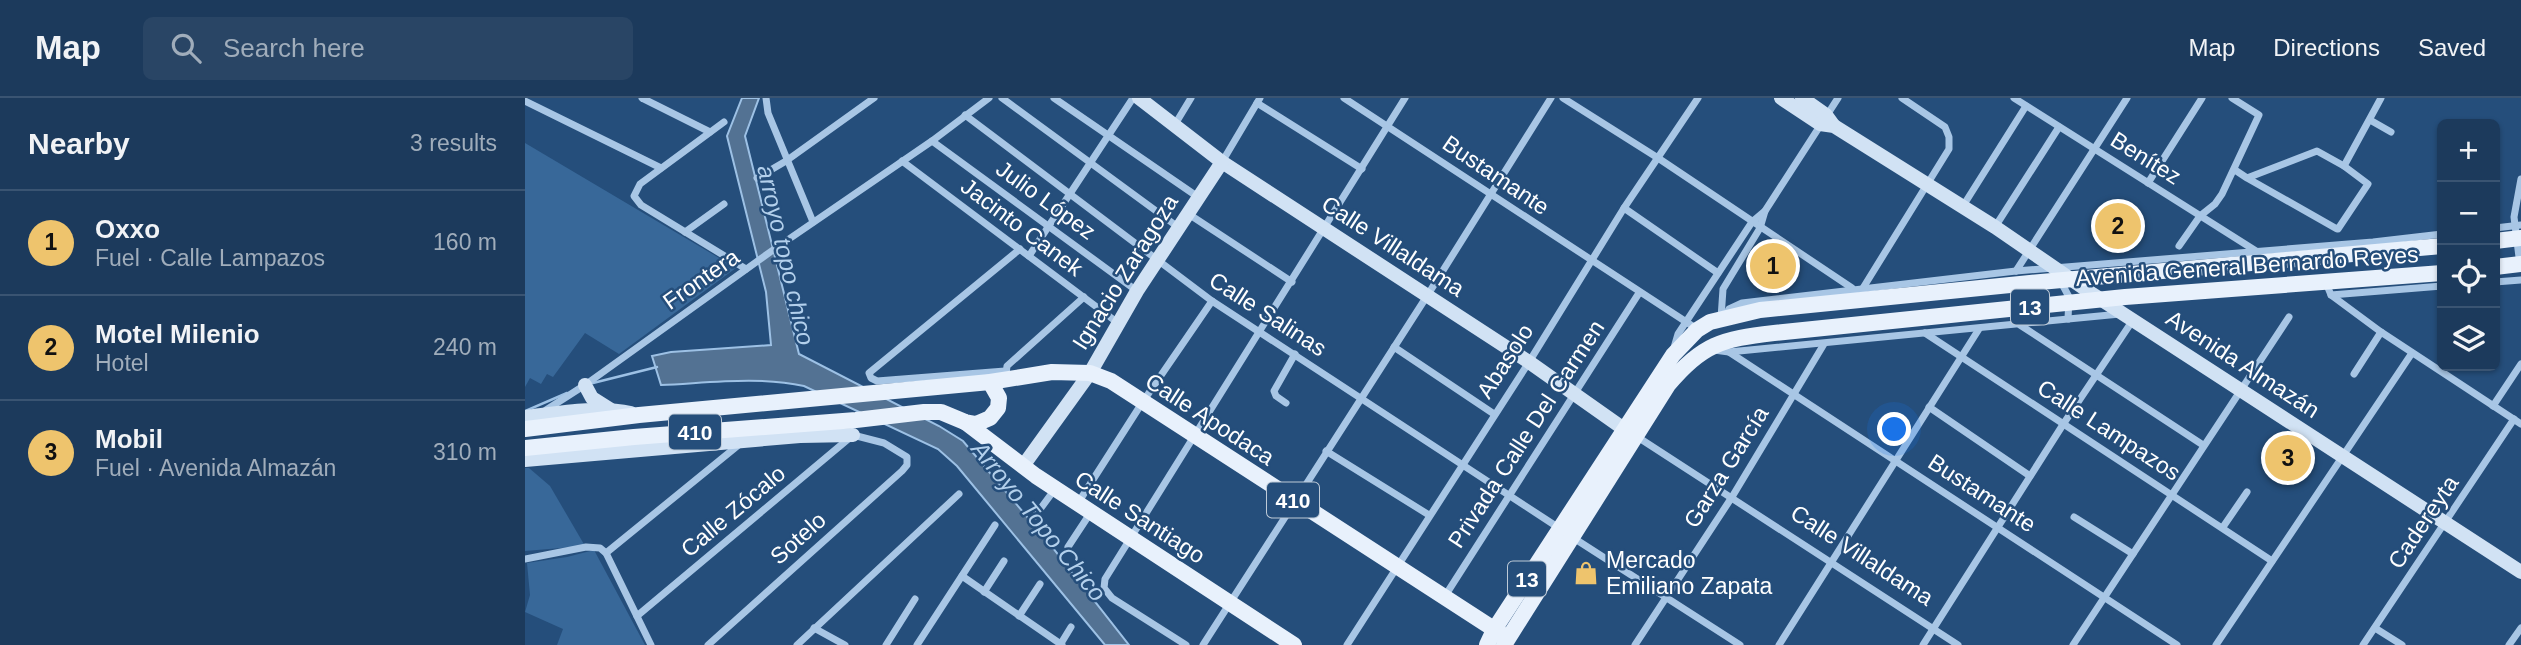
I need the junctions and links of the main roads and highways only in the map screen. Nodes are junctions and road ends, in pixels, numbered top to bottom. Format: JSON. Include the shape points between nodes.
{"nodes":[{"id":1,"x":2519,"y":229,"type":"edge"},
{"id":2,"x":2500,"y":238,"type":"edge"},
{"id":3,"x":2437,"y":246,"type":"edge"},
{"id":4,"x":2408,"y":248,"type":"junction"},
{"id":5,"x":2521,"y":264,"type":"edge"},
{"id":6,"x":2500,"y":266,"type":"edge"},
{"id":7,"x":2437,"y":274,"type":"edge"},
{"id":8,"x":2412,"y":276,"type":"junction"},
{"id":9,"x":991,"y":382,"type":"junction"},
{"id":10,"x":965,"y":422,"type":"junction"},
{"id":11,"x":531,"y":423,"type":"edge"},
{"id":12,"x":728,"y":429,"type":"junction"},
{"id":13,"x":1630,"y":432,"type":"junction"},
{"id":14,"x":679,"y":447,"type":"road end"},
{"id":15,"x":528,"y":452,"type":"edge"},
{"id":16,"x":1506,"y":639,"type":"edge"},
{"id":17,"x":1294,"y":645,"type":"edge"},
{"id":18,"x":1487,"y":645,"type":"edge"}],
"edges":[{"from":1,"to":2,"type":"main road"},
{"from":3,"to":4,"type":"main road","name":"Avenida General Bernardo Reyes","number":"13"},
{"from":4,"to":8,"type":"main road","via":[[2418,262]]},
{"from":4,"to":13,"type":"main road","name":"Avenida General Bernardo Reyes","number":"13","via":[[2374,247],[2290,260],[1781,308],[1722,318],[1692,326]]},
{"from":5,"to":6,"type":"main road"},
{"from":7,"to":8,"type":"main road","name":"Avenida General Bernardo Reyes","number":"13"},
{"from":8,"to":13,"type":"main road","name":"Avenida General Bernardo Reyes","number":"13","via":[[2328,289],[2286,286],[2125,297],[1725,340],[1683,366]]},
{"from":9,"to":10,"type":"main road","via":[[999,398],[996,412],[976,424]]},
{"from":9,"to":11,"type":"main road","number":"410"},
{"from":9,"to":16,"type":"main road","name":"Calle Apodaca","number":"410","via":[[1006,375],[1052,372],[1090,373],[1111,382]]},
{"from":10,"to":12,"type":"main road","number":"410","via":[[941,412],[924,412],[855,428]]},
{"from":10,"to":17,"type":"main road","name":"Calle Santiago","number":"410","via":[[1056,489]]},
{"from":12,"to":14,"type":"main road"},
{"from":12,"to":15,"type":"main road","number":"410"},
{"from":13,"to":16,"type":"main road","name":"Avenida General Bernardo Reyes","number":"13"},
{"from":16,"to":18,"type":"main road","name":"Avenida General Bernardo Reyes","number":"13"}]}
